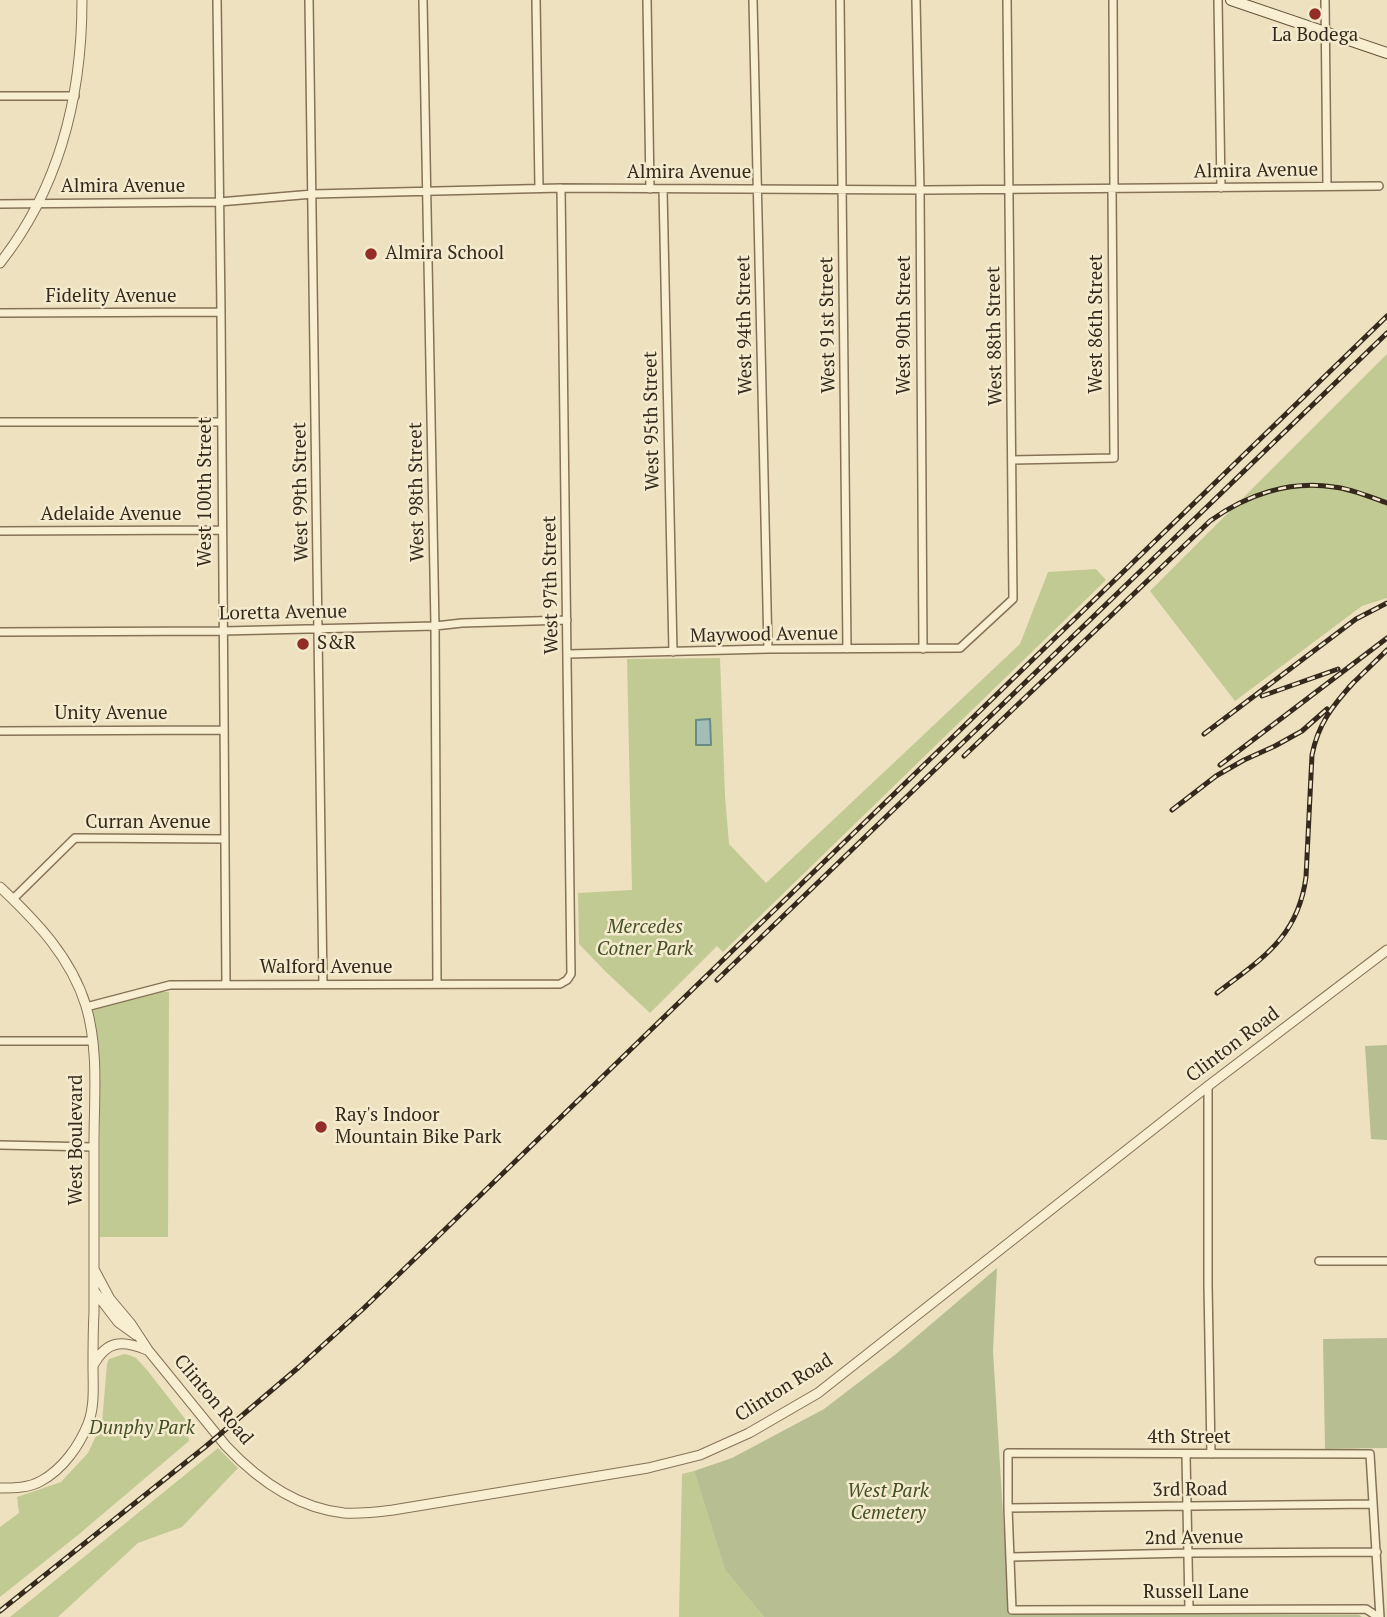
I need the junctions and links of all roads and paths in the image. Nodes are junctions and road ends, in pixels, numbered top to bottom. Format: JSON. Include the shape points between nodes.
{"nodes":[{"id":1,"x":82,"y":0,"type":"edge"},
{"id":2,"x":217,"y":0,"type":"edge"},
{"id":3,"x":309,"y":0,"type":"edge"},
{"id":4,"x":423,"y":0,"type":"edge"},
{"id":5,"x":536,"y":0,"type":"edge"},
{"id":6,"x":647,"y":0,"type":"edge"},
{"id":7,"x":754,"y":0,"type":"edge"},
{"id":8,"x":840,"y":0,"type":"edge"},
{"id":9,"x":916,"y":0,"type":"edge"},
{"id":10,"x":1007,"y":0,"type":"edge"},
{"id":11,"x":1113,"y":0,"type":"edge"},
{"id":12,"x":1219,"y":0,"type":"edge"},
{"id":13,"x":1231,"y":0,"type":"edge"},
{"id":14,"x":1325,"y":0,"type":"edge"},
{"id":15,"x":1325,"y":31,"type":"junction"},
{"id":16,"x":1387,"y":53,"type":"edge"},
{"id":17,"x":0,"y":96,"type":"edge"},
{"id":18,"x":75,"y":96,"type":"junction"},
{"id":19,"x":1328,"y":186,"type":"junction"},
{"id":20,"x":1379,"y":186,"type":"dead end"},
{"id":21,"x":539,"y":188,"type":"junction"},
{"id":22,"x":561,"y":188,"type":"junction"},
{"id":23,"x":663,"y":188,"type":"junction"},
{"id":24,"x":1221,"y":188,"type":"junction"},
{"id":25,"x":650,"y":189,"type":"junction"},
{"id":26,"x":757,"y":189,"type":"junction"},
{"id":27,"x":843,"y":189,"type":"junction"},
{"id":28,"x":1113,"y":189,"type":"junction"},
{"id":29,"x":427,"y":190,"type":"junction"},
{"id":30,"x":920,"y":190,"type":"junction"},
{"id":31,"x":1009,"y":190,"type":"junction"},
{"id":32,"x":313,"y":194,"type":"junction"},
{"id":33,"x":219,"y":202,"type":"junction"},
{"id":34,"x":0,"y":204,"type":"edge"},
{"id":35,"x":37,"y":204,"type":"junction"},
{"id":36,"x":0,"y":263,"type":"edge"},
{"id":37,"x":221,"y":312,"type":"junction"},
{"id":38,"x":0,"y":313,"type":"edge"},
{"id":39,"x":0,"y":422,"type":"edge"},
{"id":40,"x":221,"y":422,"type":"junction"},
{"id":41,"x":1012,"y":460,"type":"junction"},
{"id":42,"x":222,"y":530,"type":"junction"},
{"id":43,"x":0,"y":531,"type":"edge"},
{"id":44,"x":567,"y":620,"type":"junction"},
{"id":45,"x":435,"y":626,"type":"junction"},
{"id":46,"x":318,"y":628,"type":"junction"},
{"id":47,"x":223,"y":631,"type":"junction"},
{"id":48,"x":0,"y":632,"type":"edge"},
{"id":49,"x":960,"y":648,"type":"joint"},
{"id":50,"x":768,"y":649,"type":"junction"},
{"id":51,"x":847,"y":649,"type":"junction"},
{"id":52,"x":923,"y":649,"type":"junction"},
{"id":53,"x":673,"y":652,"type":"junction"},
{"id":54,"x":568,"y":654,"type":"junction"},
{"id":55,"x":223,"y":730,"type":"junction"},
{"id":56,"x":0,"y":731,"type":"edge"},
{"id":57,"x":224,"y":839,"type":"junction"},
{"id":58,"x":0,"y":887,"type":"edge"},
{"id":59,"x":13,"y":899,"type":"junction"},
{"id":60,"x":1387,"y":950,"type":"edge"},
{"id":61,"x":567,"y":980,"type":"joint"},
{"id":62,"x":226,"y":984,"type":"junction"},
{"id":63,"x":437,"y":984,"type":"junction"},
{"id":64,"x":323,"y":985,"type":"junction"},
{"id":65,"x":86,"y":1007,"type":"junction"},
{"id":66,"x":0,"y":1041,"type":"edge"},
{"id":67,"x":93,"y":1041,"type":"junction"},
{"id":68,"x":1208,"y":1086,"type":"junction"},
{"id":69,"x":0,"y":1145,"type":"edge"},
{"id":70,"x":94,"y":1147,"type":"junction"},
{"id":71,"x":1319,"y":1261,"type":"dead end"},
{"id":72,"x":1387,"y":1261,"type":"edge"},
{"id":73,"x":94,"y":1269,"type":"junction"},
{"id":74,"x":94,"y":1291,"type":"junction"},
{"id":75,"x":106,"y":1301,"type":"junction"},
{"id":76,"x":148,"y":1350,"type":"junction"},
{"id":77,"x":93,"y":1366,"type":"junction"},
{"id":78,"x":1211,"y":1454,"type":"junction"},
{"id":79,"x":1186,"y":1455,"type":"junction"},
{"id":80,"x":0,"y":1488,"type":"edge"},
{"id":81,"x":1373,"y":1504,"type":"junction"},
{"id":82,"x":1188,"y":1506,"type":"junction"},
{"id":83,"x":1008,"y":1508,"type":"junction"},
{"id":84,"x":1377,"y":1552,"type":"junction"},
{"id":85,"x":1189,"y":1553,"type":"junction"},
{"id":86,"x":1011,"y":1557,"type":"junction"},
{"id":87,"x":1189,"y":1608,"type":"junction"},
{"id":88,"x":1379,"y":1617,"type":"edge"}],
"edges":[{"from":1,"to":18,"type":"street"},
{"from":2,"to":33,"type":"street","name":"West 100th Street"},
{"from":3,"to":32,"type":"street","name":"West 99th Street"},
{"from":4,"to":29,"type":"street","name":"West 98th Street"},
{"from":5,"to":21,"type":"street"},
{"from":6,"to":25,"type":"street"},
{"from":7,"to":26,"type":"street","name":"West 94th Street"},
{"from":8,"to":27,"type":"street","name":"West 91st Street"},
{"from":9,"to":30,"type":"street","name":"West 90th Street"},
{"from":10,"to":31,"type":"street","name":"West 88th Street"},
{"from":11,"to":28,"type":"street","name":"West 86th Street"},
{"from":12,"to":24,"type":"street"},
{"from":13,"to":15,"type":"main road"},
{"from":14,"to":15,"type":"street"},
{"from":15,"to":16,"type":"main road"},
{"from":15,"to":19,"type":"street"},
{"from":17,"to":18,"type":"street"},
{"from":18,"to":35,"type":"street","via":[[57,162]]},
{"from":19,"to":20,"type":"street","name":"Almira Avenue"},
{"from":19,"to":24,"type":"street","name":"Almira Avenue"},
{"from":21,"to":22,"type":"street","name":"Almira Avenue"},
{"from":21,"to":29,"type":"street","name":"Almira Avenue"},
{"from":22,"to":25,"type":"street","name":"Almira Avenue"},
{"from":22,"to":44,"type":"street","name":"West 97th Street"},
{"from":23,"to":25,"type":"street","name":"Almira Avenue"},
{"from":23,"to":26,"type":"street","name":"Almira Avenue"},
{"from":23,"to":53,"type":"street","name":"West 95th Street"},
{"from":24,"to":28,"type":"street","name":"Almira Avenue"},
{"from":26,"to":27,"type":"street","name":"Almira Avenue"},
{"from":26,"to":50,"type":"street","name":"West 94th Street"},
{"from":27,"to":30,"type":"street","name":"Almira Avenue"},
{"from":27,"to":51,"type":"street","name":"West 91st Street"},
{"from":28,"to":31,"type":"street","name":"Almira Avenue"},
{"from":28,"to":41,"type":"street","name":"West 86th Street","via":[[1114,458]]},
{"from":29,"to":32,"type":"street","name":"Almira Avenue"},
{"from":29,"to":45,"type":"street","name":"West 98th Street"},
{"from":30,"to":31,"type":"street","name":"Almira Avenue"},
{"from":30,"to":52,"type":"street","name":"West 90th Street"},
{"from":31,"to":41,"type":"street","name":"West 88th Street"},
{"from":32,"to":33,"type":"street","name":"Almira Avenue"},
{"from":32,"to":46,"type":"street","name":"West 99th Street"},
{"from":33,"to":35,"type":"street","name":"Almira Avenue"},
{"from":33,"to":37,"type":"street","name":"West 100th Street"},
{"from":34,"to":35,"type":"street","name":"Almira Avenue"},
{"from":35,"to":36,"type":"street"},
{"from":37,"to":38,"type":"street","name":"Fidelity Avenue"},
{"from":37,"to":40,"type":"street","name":"West 100th Street"},
{"from":39,"to":40,"type":"street"},
{"from":40,"to":42,"type":"street","name":"West 100th Street"},
{"from":41,"to":49,"type":"street","name":"West 88th Street","via":[[1013,599]]},
{"from":42,"to":43,"type":"street","name":"Adelaide Avenue"},
{"from":42,"to":47,"type":"street","name":"West 100th Street"},
{"from":44,"to":45,"type":"street","name":"Loretta Avenue"},
{"from":44,"to":54,"type":"street","name":"West 97th Street"},
{"from":45,"to":46,"type":"street","name":"Loretta Avenue"},
{"from":45,"to":63,"type":"street","name":"West 98th Street"},
{"from":46,"to":47,"type":"street","name":"Loretta Avenue"},
{"from":46,"to":64,"type":"street","name":"West 99th Street"},
{"from":47,"to":48,"type":"street","name":"Loretta Avenue"},
{"from":47,"to":55,"type":"street","name":"West 100th Street"},
{"from":49,"to":52,"type":"street","name":"Maywood Avenue"},
{"from":50,"to":51,"type":"street","name":"Maywood Avenue"},
{"from":50,"to":53,"type":"street","name":"Maywood Avenue"},
{"from":51,"to":52,"type":"street","name":"Maywood Avenue"},
{"from":53,"to":54,"type":"street","name":"Maywood Avenue"},
{"from":54,"to":61,"type":"street","name":"West 97th Street","via":[[571,974]]},
{"from":55,"to":56,"type":"street","name":"Unity Avenue"},
{"from":55,"to":57,"type":"street","name":"West 100th Street"},
{"from":57,"to":59,"type":"street","name":"Curran Avenue","via":[[75,838]]},
{"from":57,"to":62,"type":"street","name":"West 100th Street"},
{"from":58,"to":59,"type":"street","name":"West Boulevard"},
{"from":59,"to":65,"type":"street","name":"West Boulevard","via":[[57,949]]},
{"from":60,"to":68,"type":"street","name":"Clinton Road"},
{"from":61,"to":63,"type":"street","name":"Walford Avenue","via":[[560,984]]},
{"from":62,"to":64,"type":"street","name":"Walford Avenue"},
{"from":62,"to":65,"type":"street","name":"Walford Avenue","via":[[170,985]]},
{"from":63,"to":64,"type":"street","name":"Walford Avenue"},
{"from":65,"to":67,"type":"street","name":"West Boulevard"},
{"from":66,"to":67,"type":"street"},
{"from":67,"to":70,"type":"street","name":"West Boulevard"},
{"from":68,"to":76,"type":"street","name":"Clinton Road","via":[[818,1392],[752,1432],[700,1455],[648,1468],[367,1513],[311,1506],[271,1485],[239,1460]]},
{"from":68,"to":78,"type":"street"},
{"from":69,"to":70,"type":"street"},
{"from":70,"to":73,"type":"street","name":"West Boulevard"},
{"from":71,"to":72,"type":"street"},
{"from":73,"to":74,"type":"street","name":"West Boulevard"},
{"from":73,"to":75,"type":"street","name":"Clinton Road"},
{"from":74,"to":75,"type":"street","name":"Clinton Road"},
{"from":74,"to":77,"type":"street","name":"West Boulevard"},
{"from":75,"to":76,"type":"street","name":"Clinton Road","via":[[118,1322]]},
{"from":76,"to":77,"type":"street","via":[[127,1343],[111,1346]]},
{"from":77,"to":80,"type":"street","name":"West Boulevard","via":[[88,1423],[73,1452],[41,1481]]},
{"from":78,"to":79,"type":"street","name":"4th Street"},
{"from":78,"to":81,"type":"street","name":"4th Street","via":[[1370,1454]]},
{"from":79,"to":82,"type":"street"},
{"from":79,"to":83,"type":"street","name":"4th Street","via":[[1008,1453]]},
{"from":81,"to":82,"type":"street","name":"3rd Road"},
{"from":81,"to":84,"type":"street"},
{"from":82,"to":83,"type":"street","name":"3rd Road"},
{"from":82,"to":85,"type":"street"},
{"from":83,"to":86,"type":"street"},
{"from":84,"to":85,"type":"street","name":"2nd Avenue"},
{"from":84,"to":88,"type":"street"},
{"from":85,"to":86,"type":"street","name":"2nd Avenue"},
{"from":85,"to":87,"type":"street"},
{"from":86,"to":87,"type":"street","name":"Russell Lane","via":[[1012,1610]]},
{"from":87,"to":88,"type":"street","name":"Russell Lane","via":[[1366,1609]]}]}
